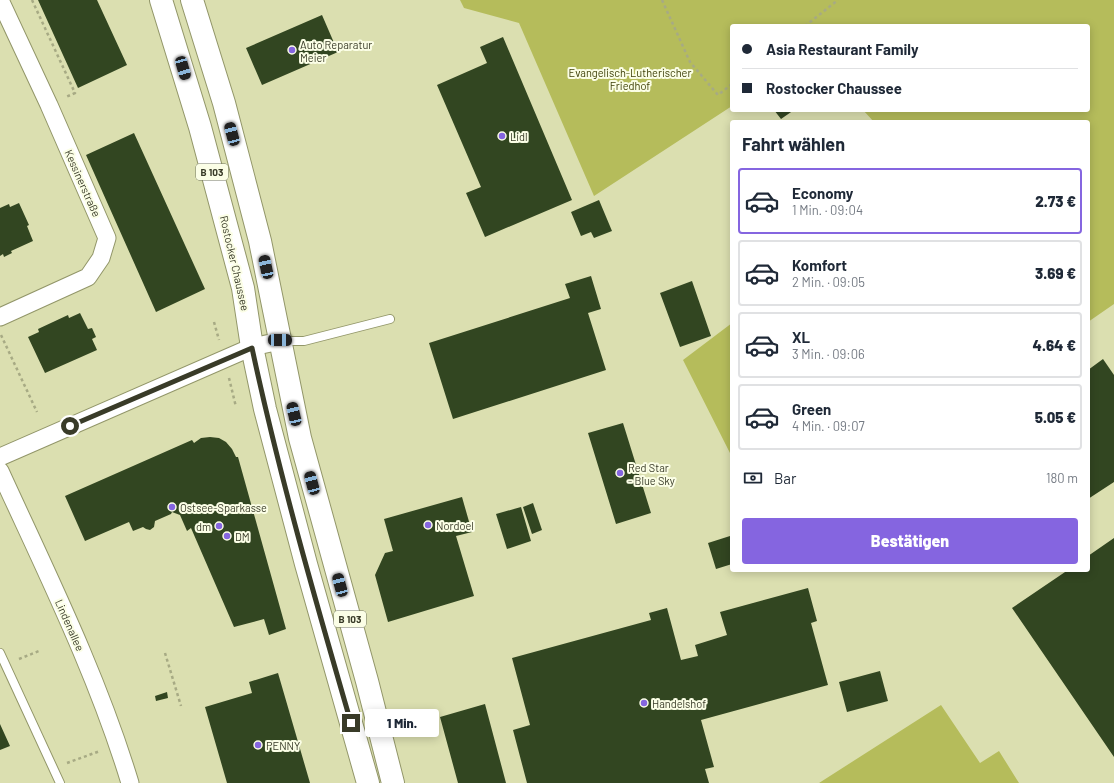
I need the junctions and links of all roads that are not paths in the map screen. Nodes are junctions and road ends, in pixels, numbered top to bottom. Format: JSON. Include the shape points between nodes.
{"nodes":[{"id":1,"x":0,"y":0,"type":"edge"},
{"id":2,"x":161,"y":0,"type":"edge"},
{"id":3,"x":192,"y":0,"type":"edge"},
{"id":4,"x":0,"y":317,"type":"edge"},
{"id":5,"x":390,"y":319,"type":"dead end"},
{"id":6,"x":280,"y":340,"type":"junction"},
{"id":7,"x":252,"y":348,"type":"junction"},
{"id":8,"x":0,"y":457,"type":"edge"},
{"id":9,"x":0,"y":471,"type":"edge"},
{"id":10,"x":0,"y":653,"type":"edge"},
{"id":11,"x":60,"y":783,"type":"edge"},
{"id":12,"x":130,"y":783,"type":"edge"},
{"id":13,"x":368,"y":783,"type":"edge"},
{"id":14,"x":393,"y":783,"type":"edge"}],
"edges":[{"from":1,"to":4,"type":"street","name":"Kessinerstraße","via":[[107,238],[101,258],[88,277]]},
{"from":2,"to":7,"type":"main road","name":"Rostocker Chaussee","number":"B 103","via":[[200,127],[243,288]]},
{"from":3,"to":6,"type":"main road","number":"B 103","via":[[224,103],[260,241]]},
{"from":5,"to":6,"type":"lane","via":[[304,341]]},
{"from":6,"to":7,"type":"street"},
{"from":6,"to":14,"type":"main road","number":"B 103","via":[[300,438]]},
{"from":7,"to":8,"type":"street"},
{"from":7,"to":13,"type":"main road","name":"Rostocker Chaussee","number":"B 103","via":[[265,409],[306,564]]},
{"from":9,"to":12,"type":"street","name":"Lindenallee","via":[[95,681]]},
{"from":10,"to":11,"type":"lane"}]}
